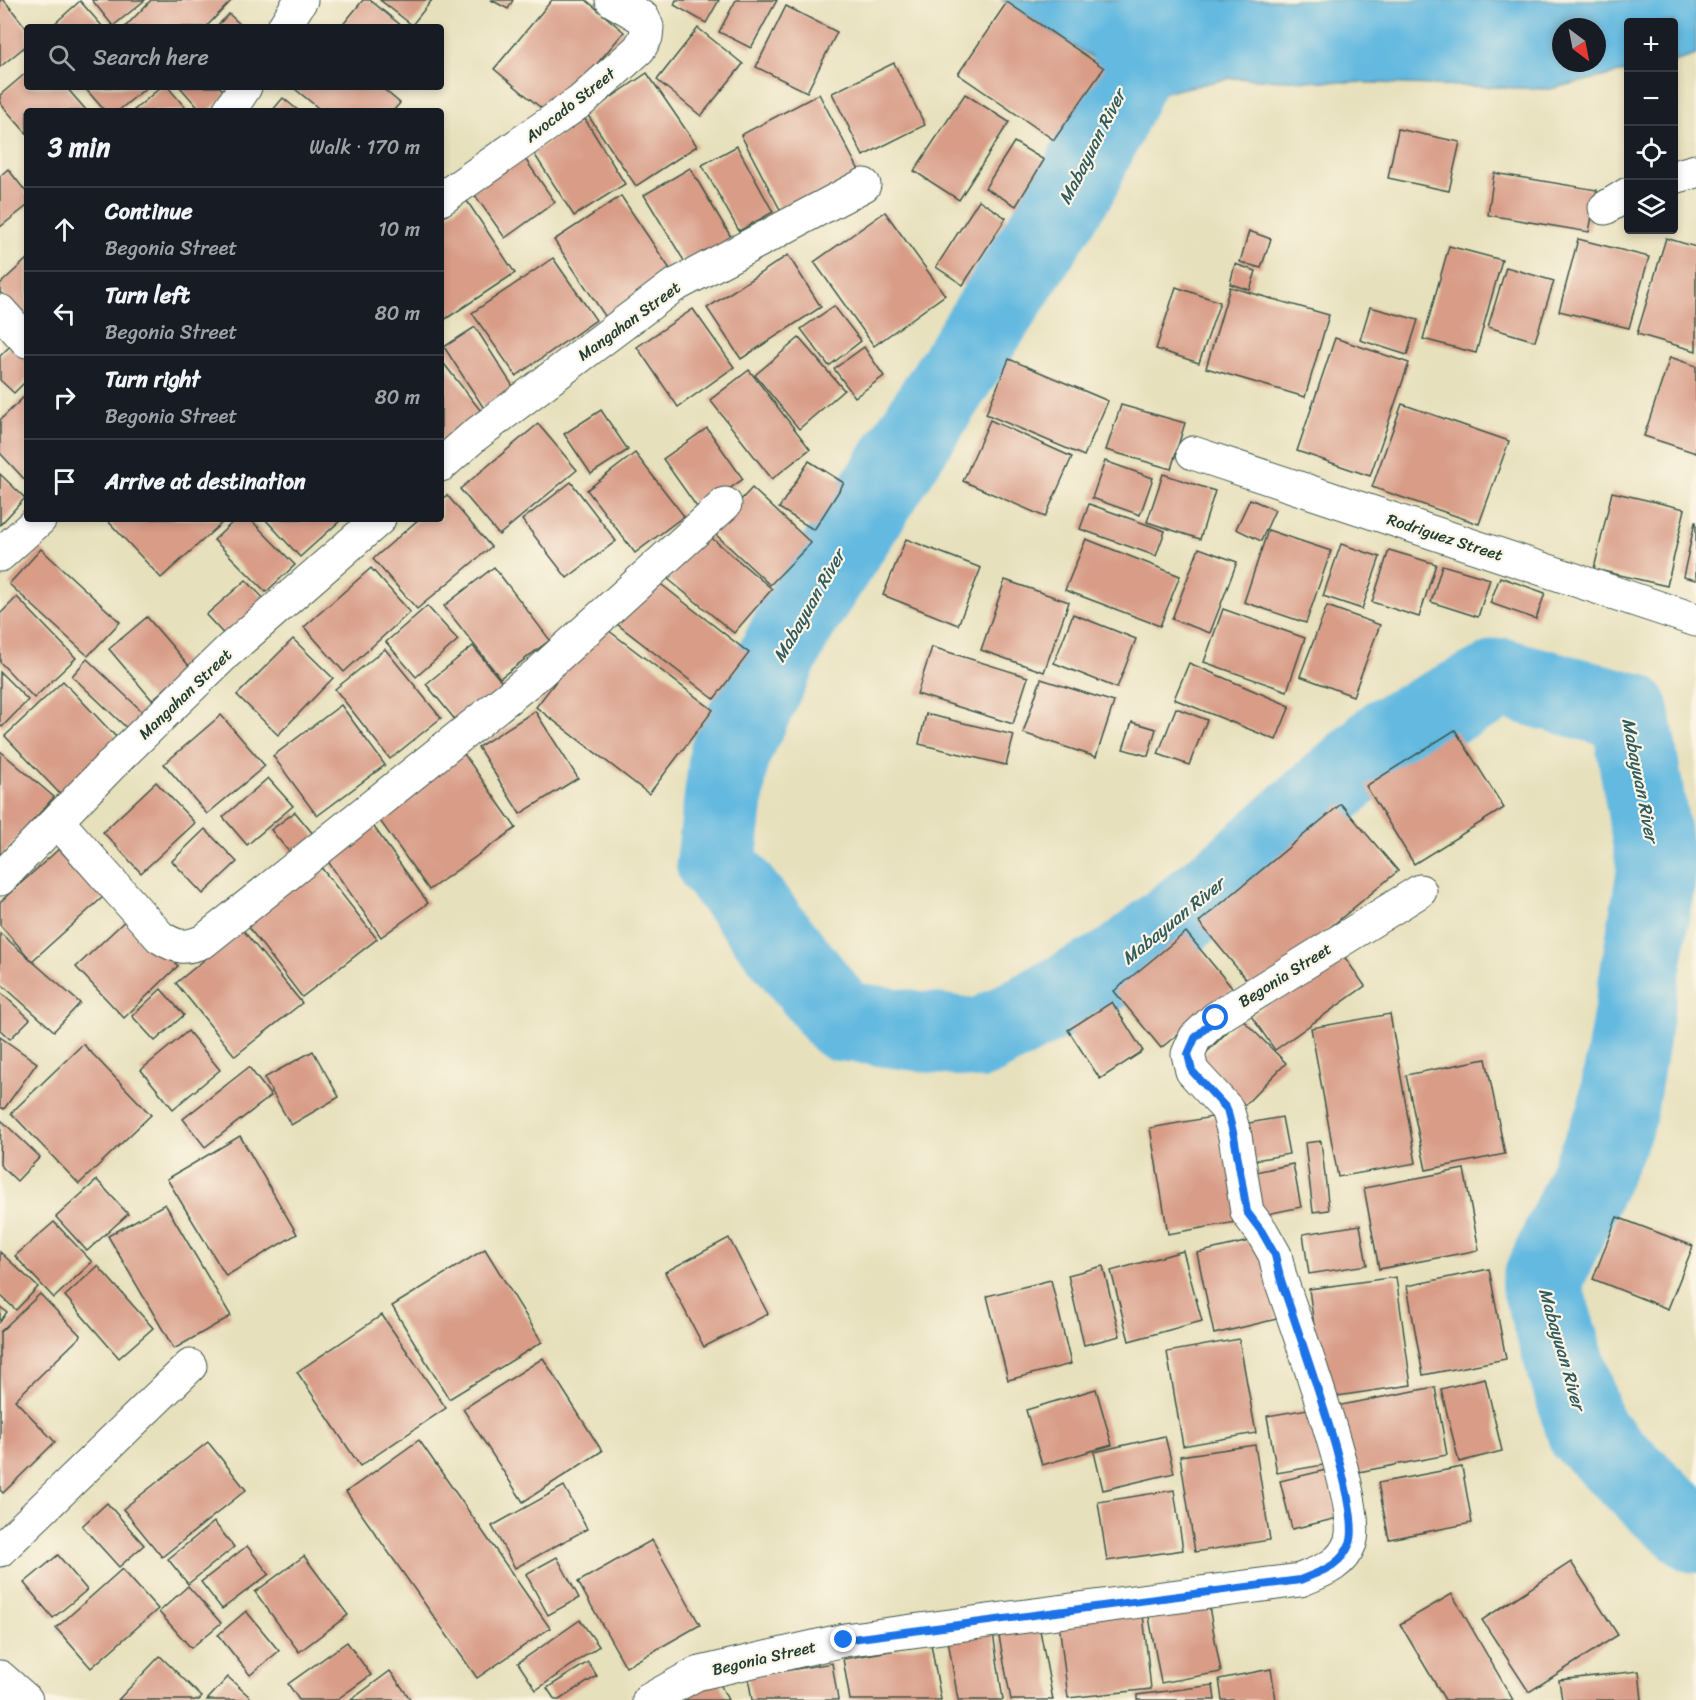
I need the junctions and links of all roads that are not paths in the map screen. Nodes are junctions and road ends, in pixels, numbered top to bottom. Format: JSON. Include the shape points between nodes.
{"nodes":[{"id":1,"x":301,"y":0,"type":"edge"},
{"id":2,"x":612,"y":0,"type":"edge"},
{"id":3,"x":286,"y":24,"type":"edge"},
{"id":4,"x":243,"y":90,"type":"edge"},
{"id":5,"x":231,"y":108,"type":"edge"},
{"id":6,"x":1696,"y":171,"type":"edge"},
{"id":7,"x":1678,"y":176,"type":"edge"},
{"id":8,"x":864,"y":185,"type":"dead end"},
{"id":9,"x":444,"y":197,"type":"edge"},
{"id":10,"x":0,"y":311,"type":"edge"},
{"id":11,"x":24,"y":338,"type":"edge"},
{"id":12,"x":1193,"y":453,"type":"dead end"},
{"id":13,"x":444,"y":462,"type":"edge"},
{"id":14,"x":725,"y":504,"type":"dead end"},
{"id":15,"x":37,"y":522,"type":"edge"},
{"id":16,"x":376,"y":522,"type":"edge"},
{"id":17,"x":0,"y":555,"type":"edge"},
{"id":18,"x":1696,"y":620,"type":"edge"},
{"id":19,"x":57,"y":821,"type":"junction"},
{"id":20,"x":0,"y":879,"type":"edge"},
{"id":21,"x":1420,"y":891,"type":"dead end"},
{"id":22,"x":190,"y":1366,"type":"dead end"},
{"id":23,"x":0,"y":1550,"type":"edge"},
{"id":24,"x":0,"y":1677,"type":"edge"},
{"id":25,"x":26,"y":1700,"type":"edge"},
{"id":26,"x":650,"y":1700,"type":"edge"}],
"edges":[{"from":1,"to":3,"type":"street"},
{"from":2,"to":9,"type":"street","name":"Avocado Street","via":[[643,18],[646,37],[639,50],[581,100]]},
{"from":4,"to":5,"type":"street"},
{"from":6,"to":7,"type":"street"},
{"from":8,"to":13,"type":"street","name":"Mangahan Street","via":[[672,287]]},
{"from":10,"to":11,"type":"street"},
{"from":12,"to":18,"type":"street","name":"Rodriguez Street"},
{"from":14,"to":19,"type":"street","via":[[540,672],[204,941],[189,947],[159,937]]},
{"from":15,"to":17,"type":"street"},
{"from":16,"to":19,"type":"street","name":"Mangahan Street","via":[[228,651]]},
{"from":19,"to":20,"type":"street","name":"Mangahan Street"},
{"from":21,"to":26,"type":"street","name":"Begonia Street","via":[[1216,1018],[1195,1038],[1188,1054],[1192,1071],[1227,1109],[1247,1212],[1275,1255],[1328,1420],[1351,1510],[1352,1540],[1343,1558],[1300,1580],[844,1640],[696,1674]]},
{"from":22,"to":23,"type":"street"},
{"from":24,"to":25,"type":"street"}]}
